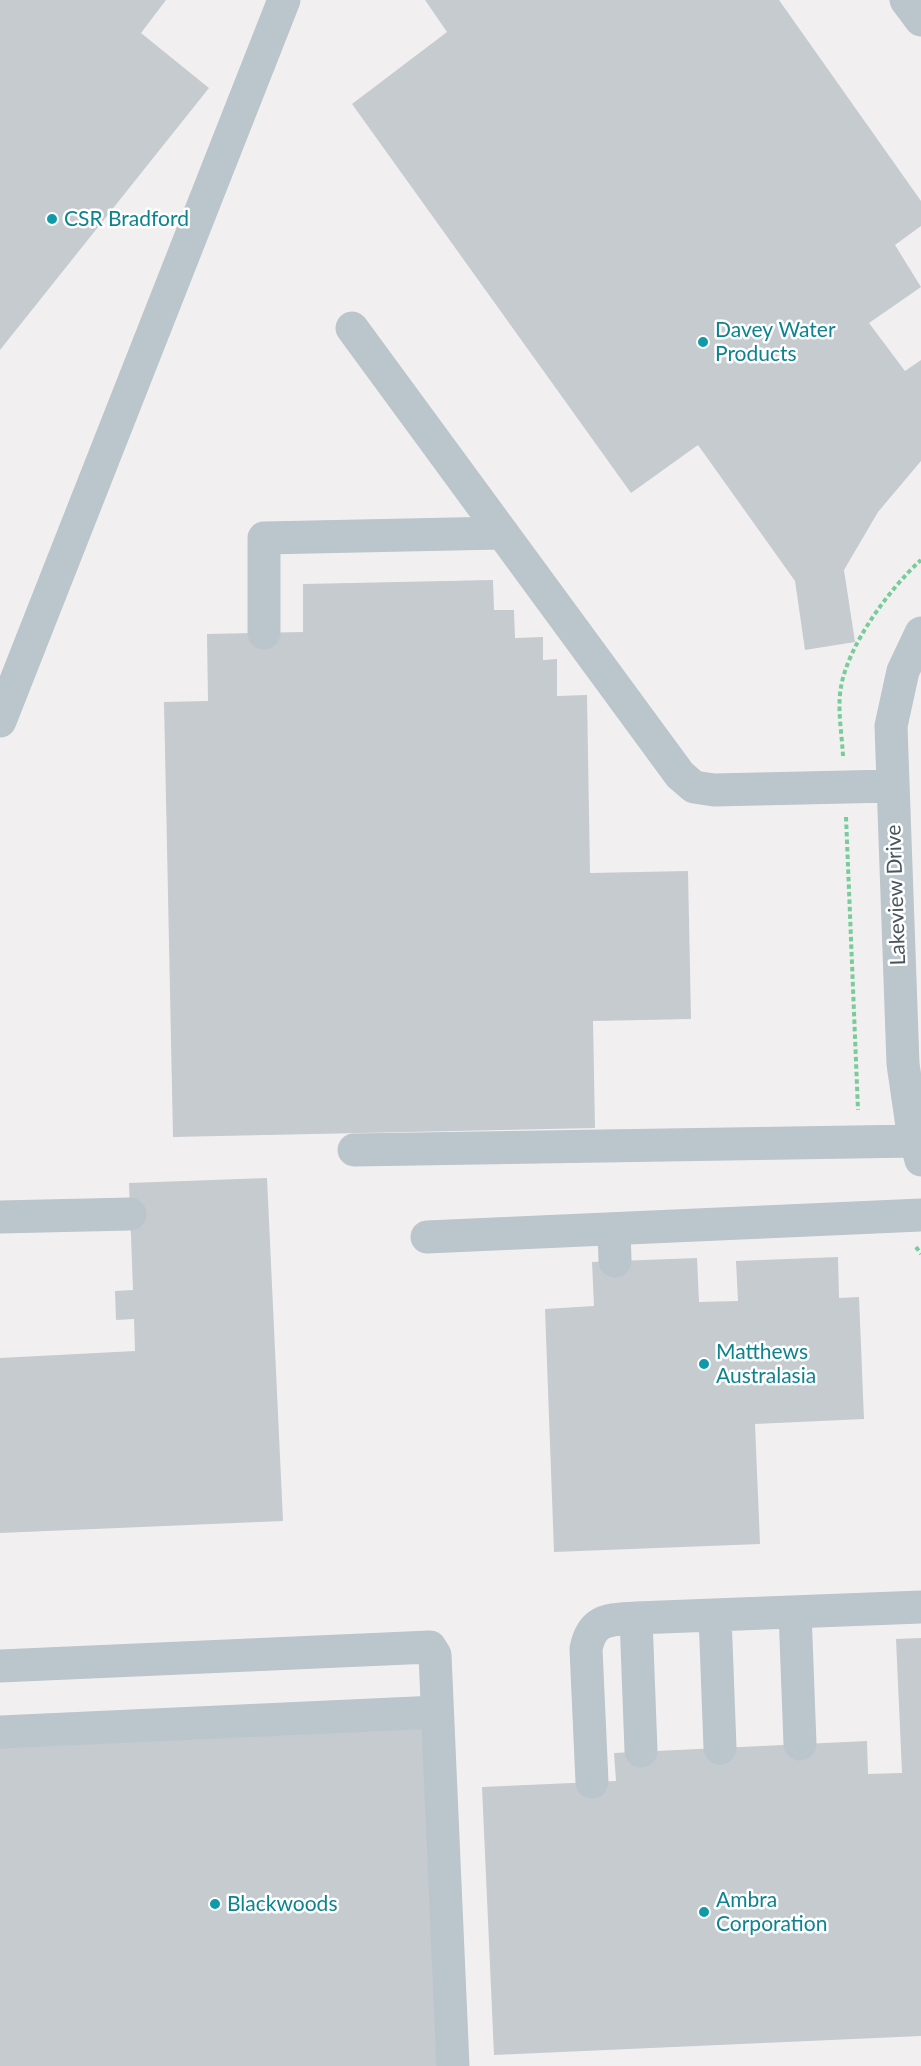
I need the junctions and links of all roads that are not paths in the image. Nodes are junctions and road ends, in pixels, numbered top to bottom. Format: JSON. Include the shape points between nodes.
{"nodes":[{"id":1,"x":284,"y":0,"type":"edge"},
{"id":2,"x":906,"y":0,"type":"edge"},
{"id":3,"x":921,"y":20,"type":"edge"},
{"id":4,"x":352,"y":328,"type":"dead end"},
{"id":5,"x":501,"y":533,"type":"junction"},
{"id":6,"x":264,"y":633,"type":"dead end"},
{"id":7,"x":921,"y":633,"type":"edge"},
{"id":8,"x":0,"y":721,"type":"edge"},
{"id":9,"x":891,"y":786,"type":"junction"},
{"id":10,"x":911,"y":1028,"type":"edge"},
{"id":11,"x":354,"y":1150,"type":"dead end"},
{"id":12,"x":918,"y":1151,"type":"edge"},
{"id":13,"x":130,"y":1214,"type":"dead end"},
{"id":14,"x":908,"y":1216,"type":"edge"},
{"id":15,"x":0,"y":1217,"type":"edge"},
{"id":16,"x":614,"y":1229,"type":"junction"},
{"id":17,"x":427,"y":1237,"type":"dead end"},
{"id":18,"x":615,"y":1261,"type":"dead end"},
{"id":19,"x":921,"y":1607,"type":"edge"},
{"id":20,"x":795,"y":1612,"type":"junction"},
{"id":21,"x":715,"y":1615,"type":"junction"},
{"id":22,"x":636,"y":1618,"type":"junction"},
{"id":23,"x":0,"y":1666,"type":"edge"},
{"id":24,"x":437,"y":1712,"type":"junction"},
{"id":25,"x":0,"y":1732,"type":"edge"},
{"id":26,"x":800,"y":1744,"type":"dead end"},
{"id":27,"x":720,"y":1748,"type":"dead end"},
{"id":28,"x":641,"y":1751,"type":"dead end"},
{"id":29,"x":592,"y":1782,"type":"dead end"},
{"id":30,"x":453,"y":2066,"type":"edge"}],
"edges":[{"from":1,"to":8,"type":"street"},
{"from":2,"to":3,"type":"street"},
{"from":4,"to":5,"type":"street"},
{"from":5,"to":6,"type":"street","via":[[264,538]]},
{"from":5,"to":9,"type":"street","via":[[680,775],[694,787],[714,790]]},
{"from":7,"to":9,"type":"street","name":"Lakeview Drive","via":[[894,702]]},
{"from":9,"to":10,"type":"street","name":"Lakeview Drive"},
{"from":10,"to":12,"type":"street","name":"Lakeview Drive","via":[[906,1087]]},
{"from":11,"to":12,"type":"street","via":[[860,1142]]},
{"from":13,"to":15,"type":"street"},
{"from":14,"to":16,"type":"street"},
{"from":16,"to":17,"type":"street"},
{"from":16,"to":18,"type":"street"},
{"from":19,"to":20,"type":"street"},
{"from":20,"to":21,"type":"street"},
{"from":20,"to":26,"type":"street"},
{"from":21,"to":22,"type":"street"},
{"from":21,"to":27,"type":"street"},
{"from":22,"to":28,"type":"street"},
{"from":22,"to":29,"type":"street","via":[[609,1620],[597,1625],[589,1635],[586,1649]]},
{"from":23,"to":24,"type":"street","via":[[424,1646],[430,1647],[435,1655]]},
{"from":24,"to":25,"type":"street"},
{"from":24,"to":30,"type":"street"}]}
